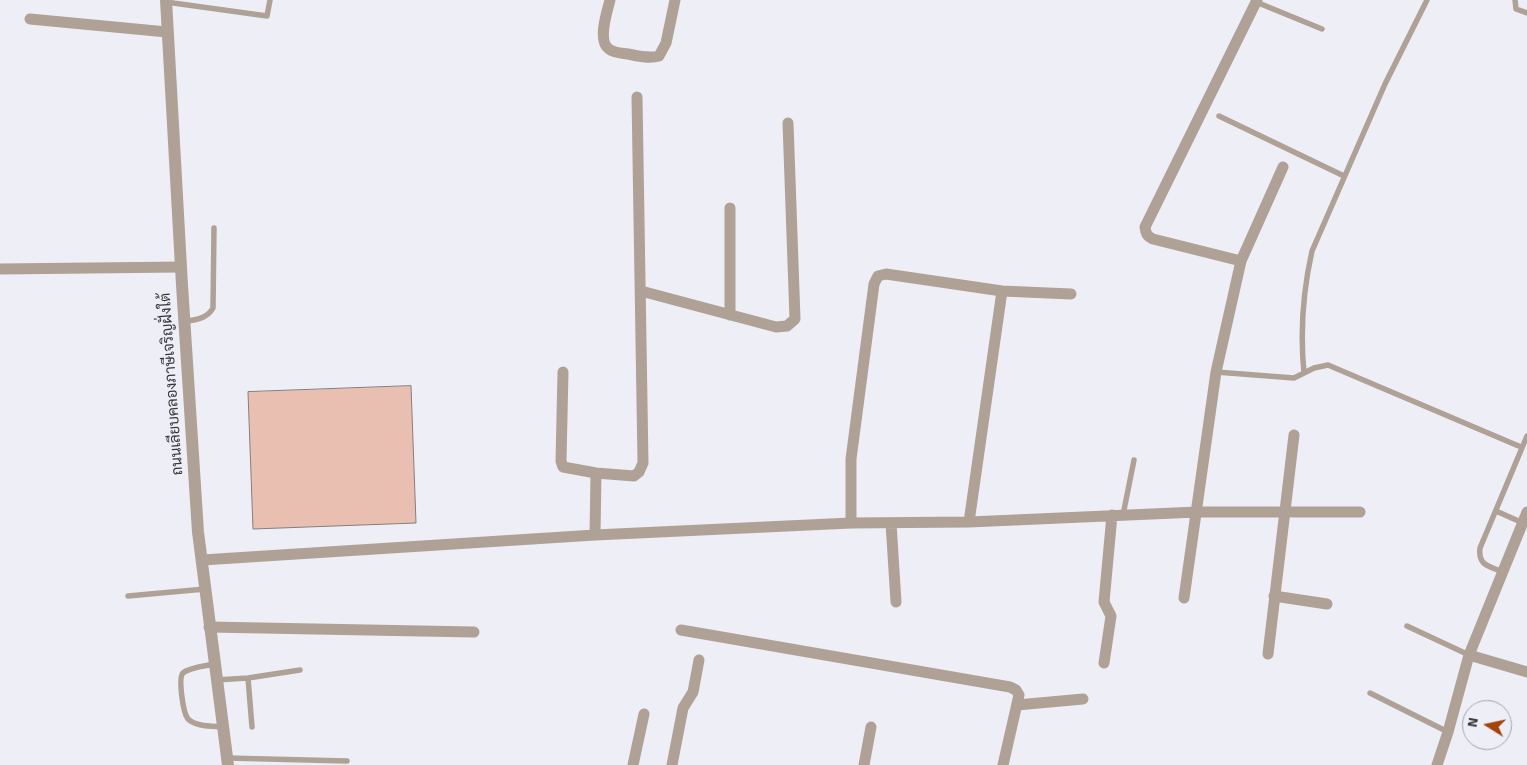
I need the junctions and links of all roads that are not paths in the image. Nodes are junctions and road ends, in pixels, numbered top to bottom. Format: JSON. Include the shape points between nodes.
{"nodes":[{"id":1,"x":270,"y":0,"type":"edge"},
{"id":2,"x":610,"y":0,"type":"edge"},
{"id":3,"x":675,"y":0,"type":"edge"},
{"id":4,"x":1427,"y":0,"type":"edge"},
{"id":5,"x":1515,"y":0,"type":"edge"},
{"id":6,"x":166,"y":1,"type":"edge"},
{"id":7,"x":1257,"y":1,"type":"edge"},
{"id":8,"x":1527,"y":12,"type":"edge"},
{"id":9,"x":30,"y":19,"type":"dead end"},
{"id":10,"x":1322,"y":29,"type":"dead end"},
{"id":11,"x":167,"y":32,"type":"junction"},
{"id":12,"x":637,"y":97,"type":"dead end"},
{"id":13,"x":1219,"y":116,"type":"dead end"},
{"id":14,"x":788,"y":123,"type":"dead end"},
{"id":15,"x":1284,"y":166,"type":"dead end"},
{"id":16,"x":1344,"y":176,"type":"junction"},
{"id":17,"x":730,"y":208,"type":"dead end"},
{"id":18,"x":214,"y":228,"type":"dead end"},
{"id":19,"x":1240,"y":261,"type":"junction"},
{"id":20,"x":181,"y":268,"type":"junction"},
{"id":21,"x":0,"y":269,"type":"edge"},
{"id":22,"x":641,"y":290,"type":"junction"},
{"id":23,"x":1002,"y":291,"type":"junction"},
{"id":24,"x":1071,"y":294,"type":"dead end"},
{"id":25,"x":730,"y":314,"type":"junction"},
{"id":26,"x":184,"y":322,"type":"junction"},
{"id":27,"x":563,"y":372,"type":"dead end"},
{"id":28,"x":1216,"y":372,"type":"junction"},
{"id":29,"x":1304,"y":373,"type":"junction"},
{"id":30,"x":1294,"y":435,"type":"dead end"},
{"id":31,"x":1527,"y":436,"type":"edge"},
{"id":32,"x":1522,"y":447,"type":"junction"},
{"id":33,"x":1134,"y":460,"type":"dead end"},
{"id":34,"x":596,"y":473,"type":"junction"},
{"id":35,"x":1496,"y":511,"type":"junction"},
{"id":36,"x":1197,"y":512,"type":"junction"},
{"id":37,"x":1284,"y":512,"type":"junction"},
{"id":38,"x":1360,"y":512,"type":"dead end"},
{"id":39,"x":1118,"y":515,"type":"junction"},
{"id":40,"x":1525,"y":518,"type":"edge"},
{"id":41,"x":969,"y":522,"type":"junction"},
{"id":42,"x":851,"y":523,"type":"junction"},
{"id":43,"x":891,"y":523,"type":"junction"},
{"id":44,"x":595,"y":534,"type":"junction"},
{"id":45,"x":202,"y":560,"type":"junction"},
{"id":46,"x":1503,"y":572,"type":"junction"},
{"id":47,"x":205,"y":589,"type":"junction"},
{"id":48,"x":128,"y":596,"type":"dead end"},
{"id":49,"x":1274,"y":596,"type":"junction"},
{"id":50,"x":1184,"y":598,"type":"dead end"},
{"id":51,"x":896,"y":602,"type":"dead end"},
{"id":52,"x":1327,"y":604,"type":"dead end"},
{"id":53,"x":1407,"y":626,"type":"dead end"},
{"id":54,"x":209,"y":627,"type":"junction"},
{"id":55,"x":681,"y":630,"type":"dead end"},
{"id":56,"x":474,"y":632,"type":"dead end"},
{"id":57,"x":1268,"y":654,"type":"dead end"},
{"id":58,"x":1469,"y":655,"type":"junction"},
{"id":59,"x":699,"y":660,"type":"dead end"},
{"id":60,"x":1104,"y":663,"type":"dead end"},
{"id":61,"x":214,"y":664,"type":"junction"},
{"id":62,"x":300,"y":670,"type":"dead end"},
{"id":63,"x":1527,"y":672,"type":"edge"},
{"id":64,"x":248,"y":678,"type":"junction"},
{"id":65,"x":216,"y":680,"type":"junction"},
{"id":66,"x":1370,"y":693,"type":"dead end"},
{"id":67,"x":1082,"y":699,"type":"dead end"},
{"id":68,"x":1017,"y":705,"type":"junction"},
{"id":69,"x":644,"y":714,"type":"dead end"},
{"id":70,"x":223,"y":726,"type":"junction"},
{"id":71,"x":252,"y":727,"type":"dead end"},
{"id":72,"x":871,"y":727,"type":"dead end"},
{"id":73,"x":1448,"y":732,"type":"junction"},
{"id":74,"x":347,"y":761,"type":"dead end"},
{"id":75,"x":228,"y":762,"type":"edge"},
{"id":76,"x":633,"y":765,"type":"edge"},
{"id":77,"x":672,"y":765,"type":"edge"},
{"id":78,"x":864,"y":765,"type":"edge"},
{"id":79,"x":1003,"y":765,"type":"edge"},
{"id":80,"x":1438,"y":765,"type":"edge"}],
"edges":[{"from":1,"to":6,"type":"lane","via":[[267,16]]},
{"from":2,"to":3,"type":"street","via":[[604,45],[614,52],[653,58],[659,56],[666,43]]},
{"from":4,"to":16,"type":"lane"},
{"from":5,"to":8,"type":"lane","via":[[1516,9]]},
{"from":6,"to":11,"type":"street","name":"ถนนเลียบคลองภาษีเจริญฝั่งใต้"},
{"from":7,"to":10,"type":"lane"},
{"from":7,"to":19,"type":"street","via":[[1145,227],[1148,237],[1153,239]]},
{"from":9,"to":11,"type":"street"},
{"from":11,"to":20,"type":"street","name":"ถนนเลียบคลองภาษีเจริญฝั่งใต้"},
{"from":12,"to":22,"type":"street"},
{"from":13,"to":16,"type":"lane"},
{"from":14,"to":25,"type":"street","via":[[795,319],[787,326],[776,327]]},
{"from":15,"to":19,"type":"street"},
{"from":16,"to":29,"type":"lane","via":[[1312,251],[1306,278],[1302,325]]},
{"from":17,"to":25,"type":"street"},
{"from":18,"to":26,"type":"lane","via":[[213,308],[205,317]]},
{"from":19,"to":28,"type":"street"},
{"from":20,"to":21,"type":"street"},
{"from":20,"to":26,"type":"street","name":"ถนนเลียบคลองภาษีเจริญฝั่งใต้"},
{"from":22,"to":25,"type":"street"},
{"from":22,"to":34,"type":"street","via":[[643,463],[634,476]]},
{"from":23,"to":24,"type":"street"},
{"from":23,"to":41,"type":"street"},
{"from":23,"to":42,"type":"street","via":[[886,274],[878,276],[874,284],[851,459]]},
{"from":26,"to":45,"type":"street","name":"ถนนเลียบคลองภาษีเจริญฝั่งใต้"},
{"from":27,"to":34,"type":"street","via":[[561,461],[563,467]]},
{"from":28,"to":29,"type":"lane","via":[[1294,378]]},
{"from":28,"to":36,"type":"street"},
{"from":29,"to":32,"type":"lane","via":[[1328,366]]},
{"from":30,"to":37,"type":"street"},
{"from":31,"to":32,"type":"lane"},
{"from":32,"to":35,"type":"lane"},
{"from":33,"to":39,"type":"lane"},
{"from":34,"to":44,"type":"street"},
{"from":35,"to":40,"type":"lane"},
{"from":35,"to":46,"type":"lane","via":[[1479,557],[1482,562]]},
{"from":36,"to":37,"type":"street"},
{"from":36,"to":39,"type":"street"},
{"from":36,"to":50,"type":"street"},
{"from":37,"to":38,"type":"street"},
{"from":37,"to":49,"type":"street"},
{"from":39,"to":41,"type":"street"},
{"from":39,"to":60,"type":"street","via":[[1104,602],[1110,616]]},
{"from":40,"to":46,"type":"street"},
{"from":41,"to":43,"type":"street"},
{"from":42,"to":43,"type":"street"},
{"from":42,"to":44,"type":"street"},
{"from":43,"to":51,"type":"street"},
{"from":44,"to":45,"type":"street"},
{"from":45,"to":47,"type":"street","name":"ถนนเลียบคลองภาษีเจริญฝั่งใต้"},
{"from":46,"to":58,"type":"street"},
{"from":47,"to":48,"type":"lane"},
{"from":47,"to":54,"type":"street","name":"ถนนเลียบคลองภาษีเจริญฝั่งใต้"},
{"from":49,"to":52,"type":"street"},
{"from":49,"to":57,"type":"street"},
{"from":53,"to":58,"type":"lane"},
{"from":54,"to":56,"type":"street"},
{"from":54,"to":61,"type":"street","name":"ถนนเลียบคลองภาษีเจริญฝั่งใต้"},
{"from":55,"to":68,"type":"street","via":[[1010,687],[1018,695]]},
{"from":58,"to":63,"type":"street"},
{"from":58,"to":73,"type":"street"},
{"from":59,"to":77,"type":"street","via":[[694,692],[683,708]]},
{"from":61,"to":65,"type":"street","name":"ถนนเลียบคลองภาษีเจริญฝั่งใต้"},
{"from":61,"to":70,"type":"lane","via":[[182,673],[184,710],[188,719],[195,723]]},
{"from":62,"to":64,"type":"lane"},
{"from":64,"to":65,"type":"lane"},
{"from":64,"to":71,"type":"lane"},
{"from":65,"to":70,"type":"street","name":"ถนนเลียบคลองภาษีเจริญฝั่งใต้"},
{"from":66,"to":73,"type":"lane"},
{"from":67,"to":68,"type":"street"},
{"from":68,"to":79,"type":"street"},
{"from":69,"to":76,"type":"street"},
{"from":70,"to":75,"type":"street","name":"ถนนเลียบคลองภาษีเจริญฝั่งใต้"},
{"from":72,"to":78,"type":"street"},
{"from":73,"to":80,"type":"street"},
{"from":74,"to":75,"type":"lane"}]}
